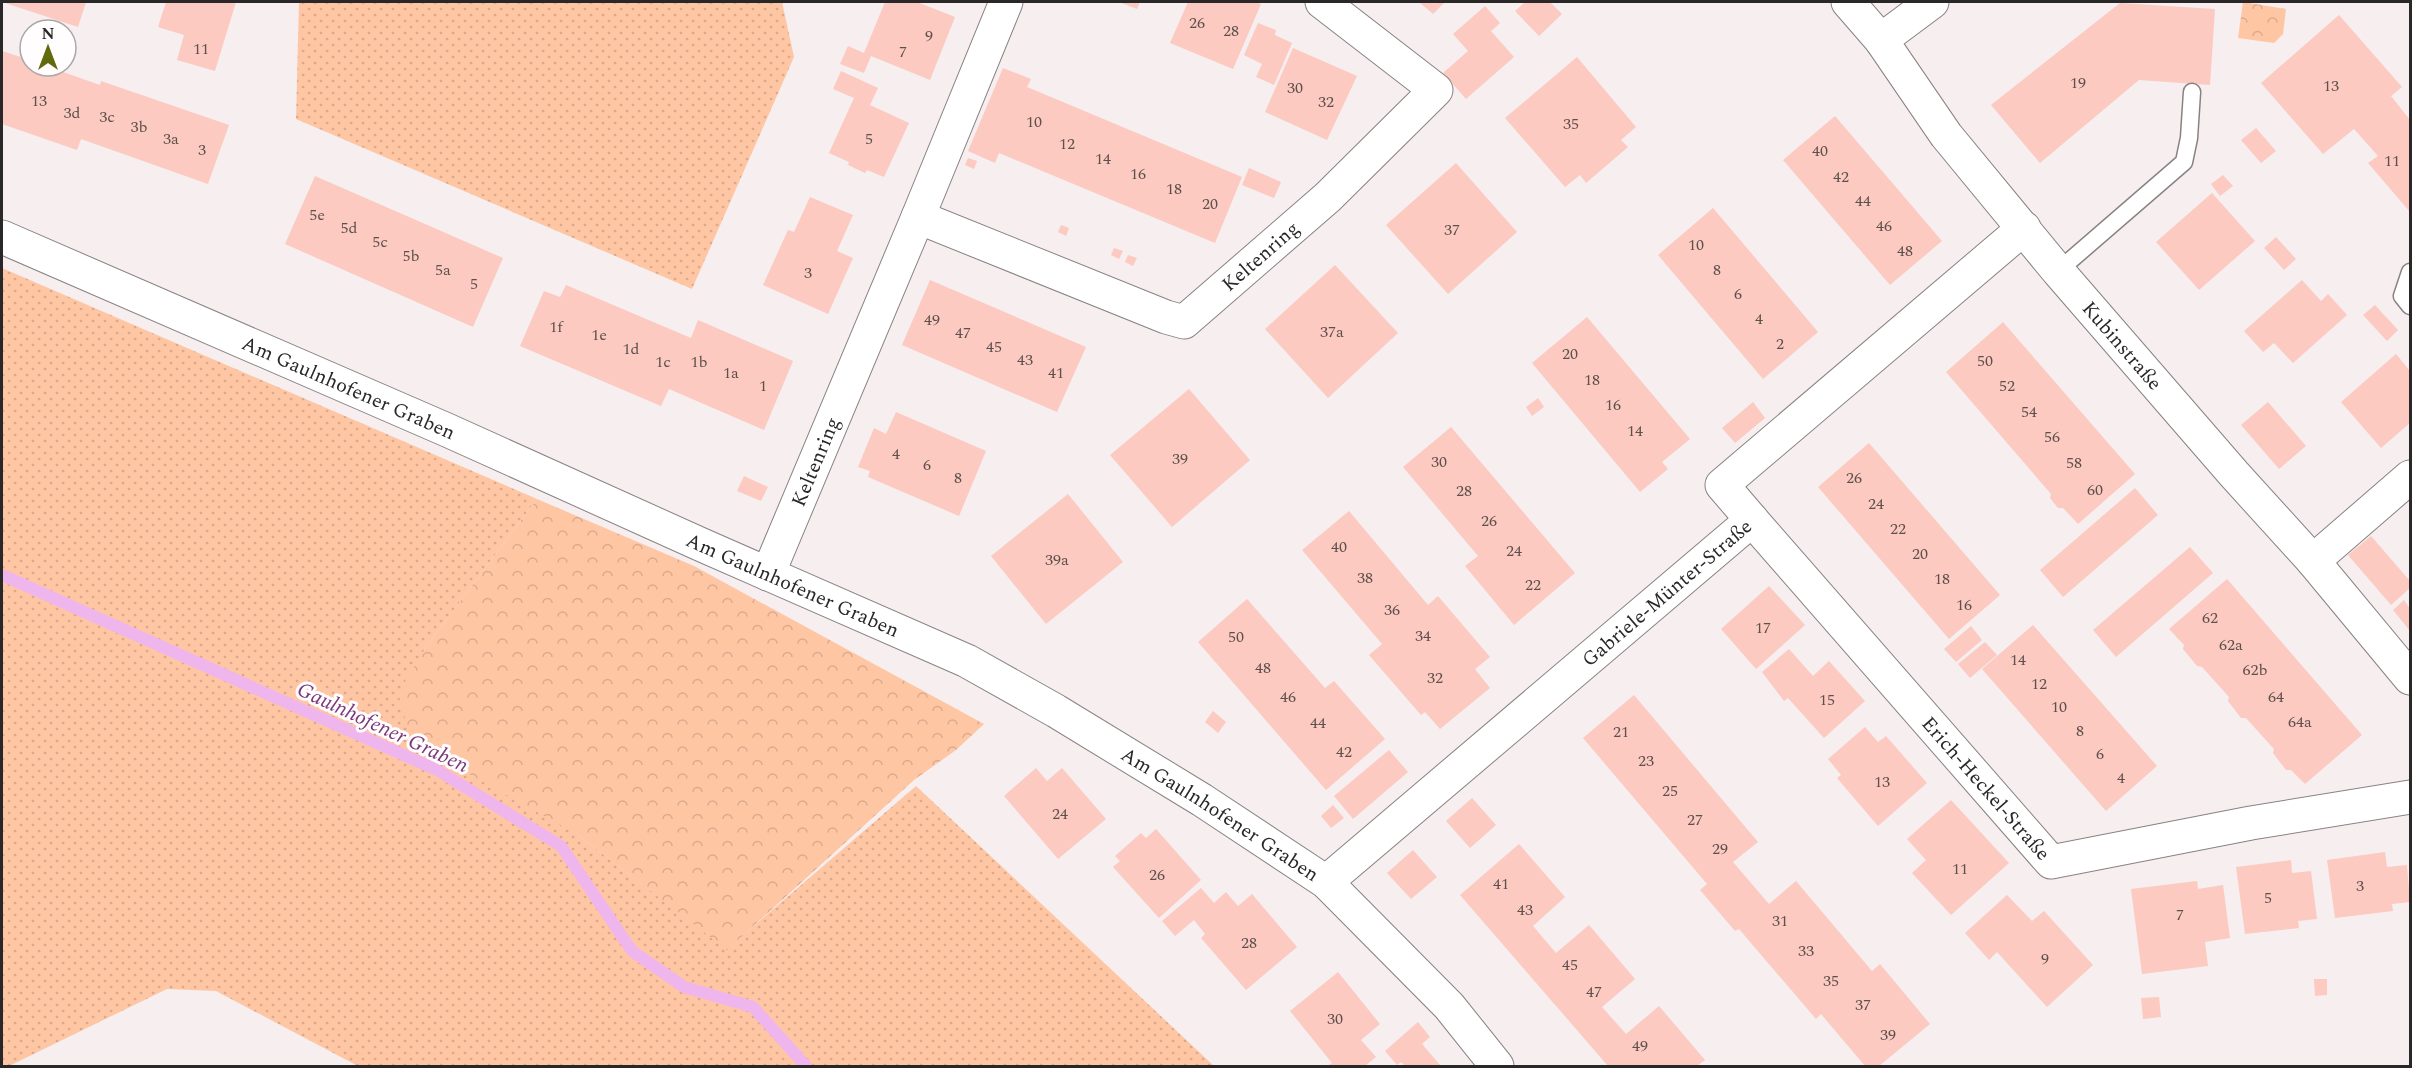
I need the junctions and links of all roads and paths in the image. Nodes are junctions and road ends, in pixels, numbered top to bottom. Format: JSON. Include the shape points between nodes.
{"nodes":[{"id":1,"x":1006,"y":2,"type":"edge"},
{"id":2,"x":1322,"y":2,"type":"edge"},
{"id":3,"x":1848,"y":2,"type":"edge"},
{"id":4,"x":1932,"y":2,"type":"edge"},
{"id":5,"x":1881,"y":40,"type":"junction"},
{"id":6,"x":2192,"y":92,"type":"dead end"},
{"id":7,"x":918,"y":217,"type":"junction"},
{"id":8,"x":2024,"y":228,"type":"junction"},
{"id":9,"x":2,"y":237,"type":"edge"},
{"id":10,"x":2058,"y":271,"type":"junction"},
{"id":11,"x":2410,"y":272,"type":"edge"},
{"id":12,"x":2410,"y":306,"type":"edge"},
{"id":13,"x":2410,"y":477,"type":"edge"},
{"id":14,"x":1752,"y":520,"type":"junction"},
{"id":15,"x":2313,"y":561,"type":"junction"},
{"id":16,"x":768,"y":574,"type":"junction"},
{"id":17,"x":2410,"y":678,"type":"edge"},
{"id":18,"x":2410,"y":796,"type":"edge"},
{"id":19,"x":1326,"y":882,"type":"junction"},
{"id":20,"x":1497,"y":1066,"type":"edge"}],
"edges":[{"from":1,"to":7,"type":"street","name":"Keltenring"},
{"from":2,"to":7,"type":"street","name":"Keltenring","via":[[1436,90],[1328,197],[1184,322]]},
{"from":3,"to":5,"type":"street","name":"Kubinstraße"},
{"from":4,"to":5,"type":"street"},
{"from":5,"to":8,"type":"street","name":"Kubinstraße","via":[[1946,135]]},
{"from":6,"to":10,"type":"lane","via":[[2184,162]]},
{"from":7,"to":16,"type":"street","name":"Keltenring"},
{"from":8,"to":10,"type":"street","name":"Kubinstraße"},
{"from":8,"to":14,"type":"street","name":"Gabriele-Münter-Straße","via":[[1722,485]]},
{"from":9,"to":16,"type":"street","name":"Am Gaulnhofener Graben"},
{"from":10,"to":15,"type":"street","name":"Kubinstraße"},
{"from":11,"to":12,"type":"lane","via":[[2402,296]]},
{"from":13,"to":15,"type":"street"},
{"from":14,"to":18,"type":"street","name":"Erich-Heckel-Straße","via":[[2051,862]]},
{"from":14,"to":19,"type":"street","name":"Gabriele-Münter-Straße"},
{"from":15,"to":17,"type":"street","name":"Kubinstraße"},
{"from":16,"to":19,"type":"street","name":"Am Gaulnhofener Graben","via":[[967,661],[1202,800]]},
{"from":19,"to":20,"type":"street","name":"Am Gaulnhofener Graben","via":[[1449,1006]]}]}
